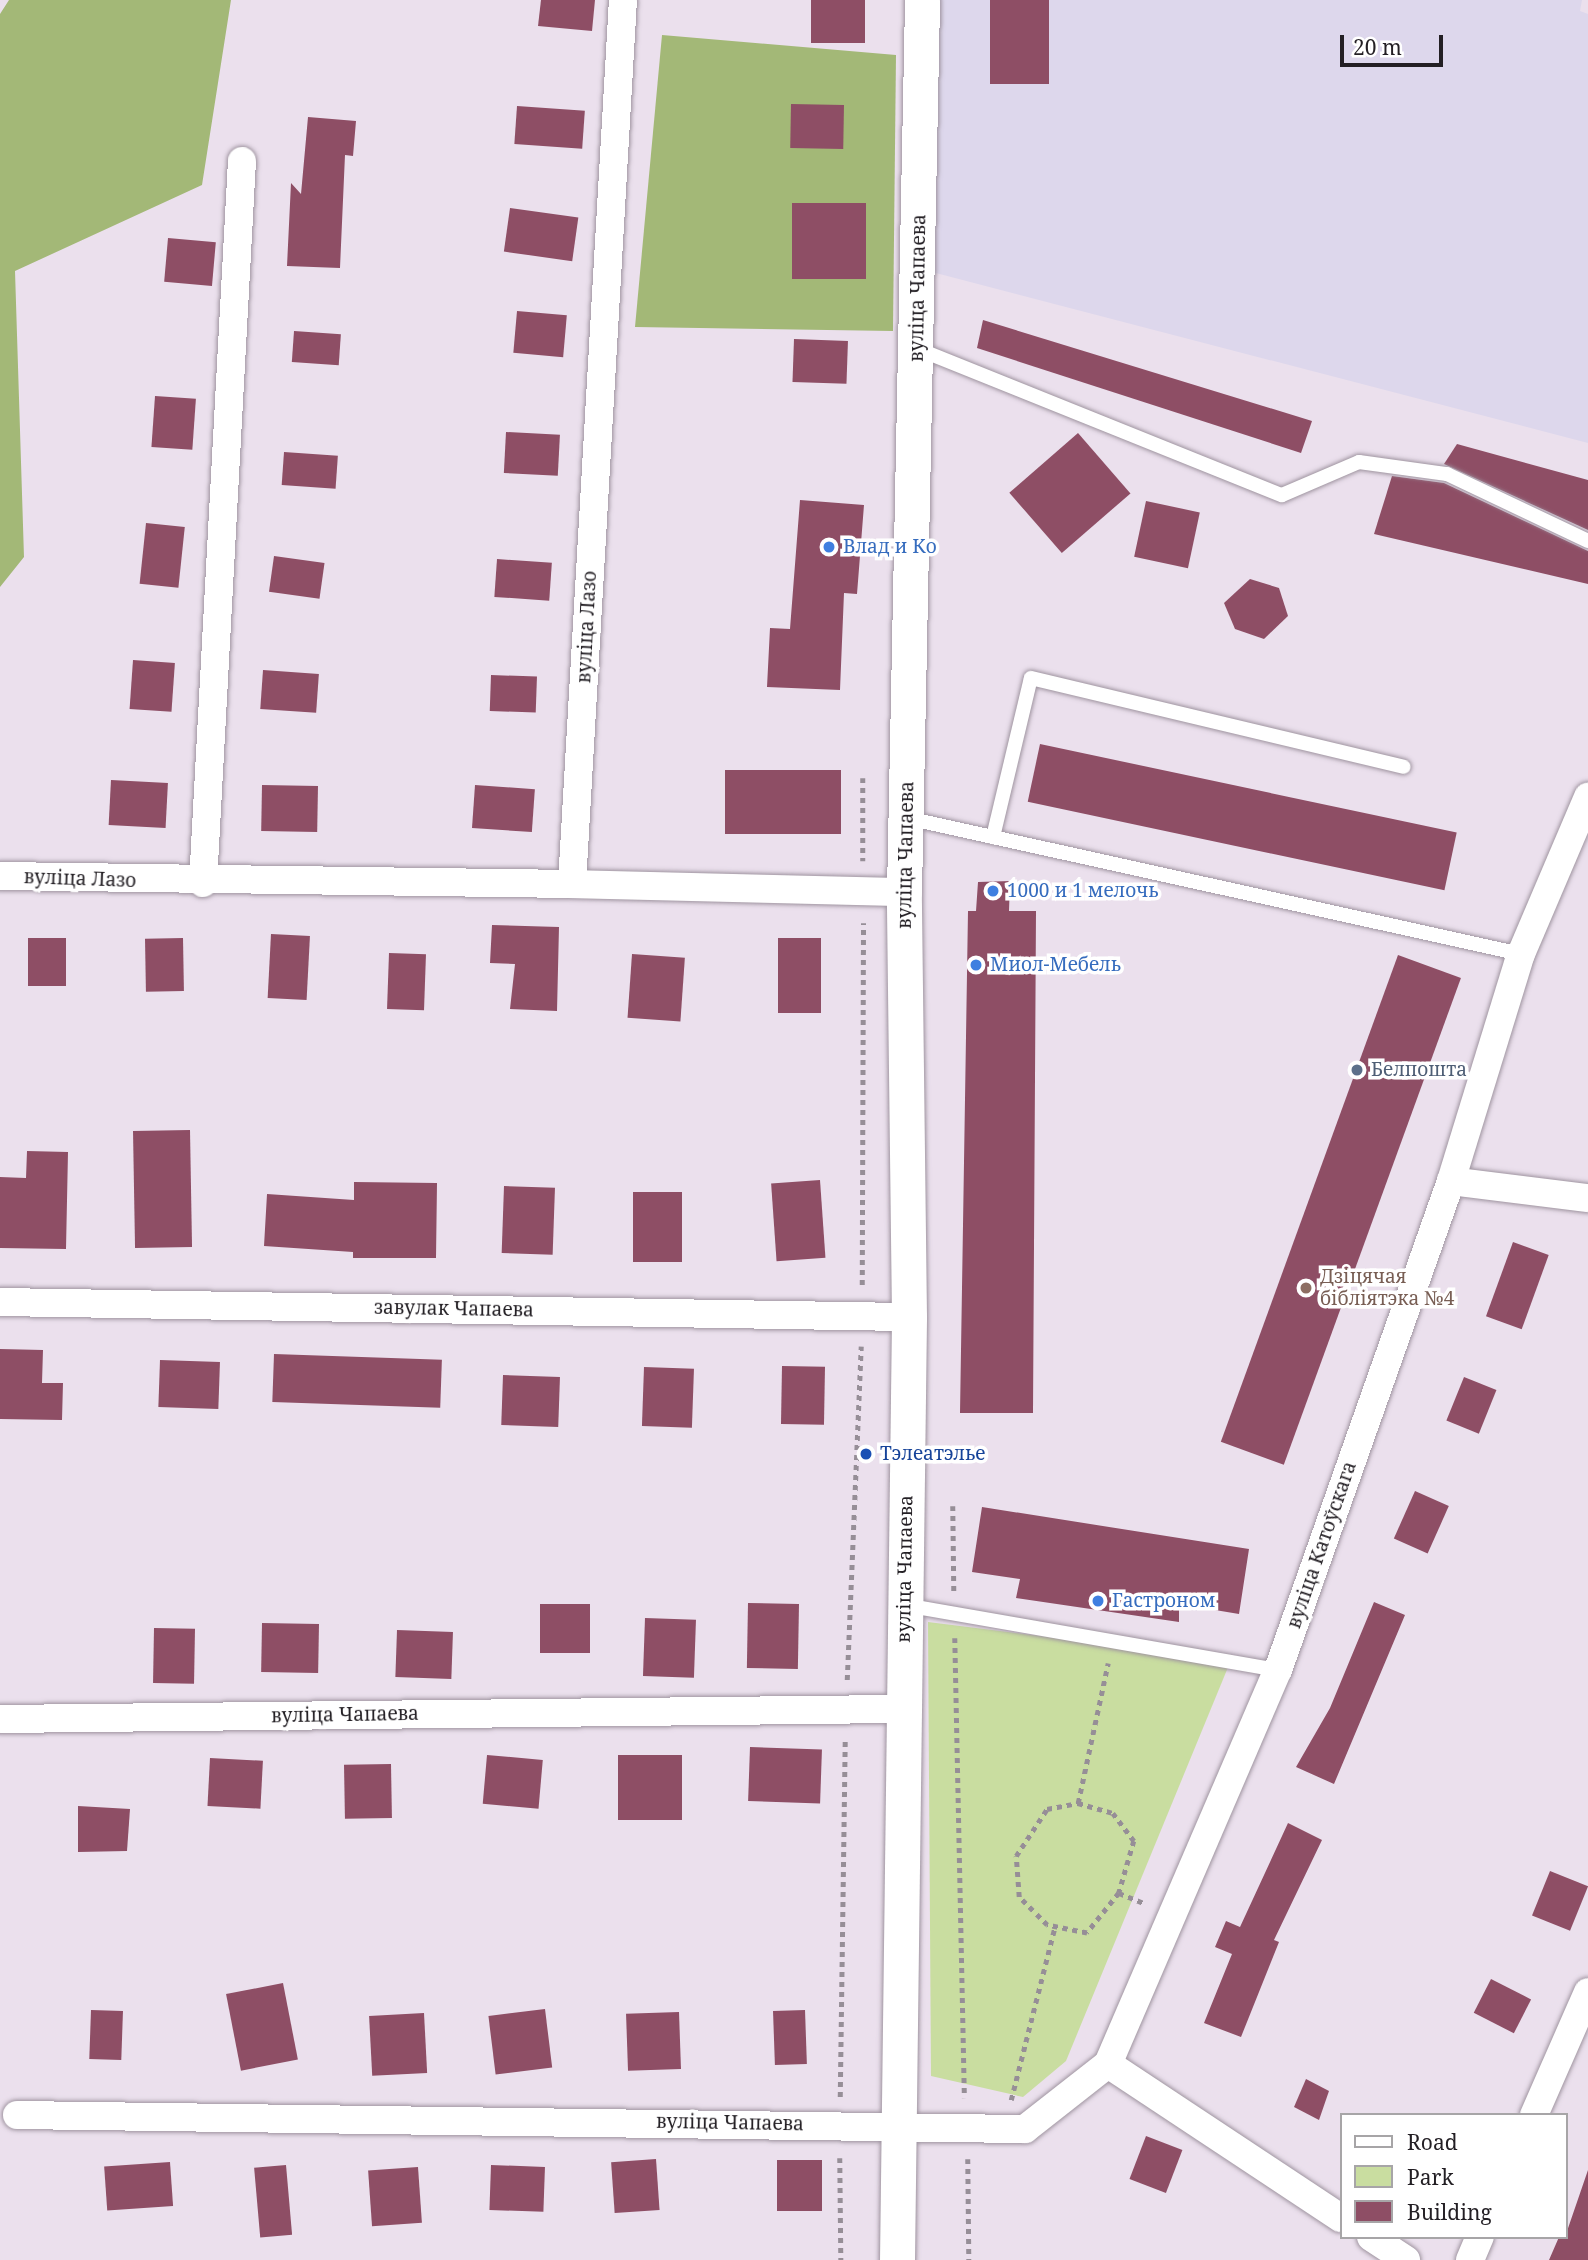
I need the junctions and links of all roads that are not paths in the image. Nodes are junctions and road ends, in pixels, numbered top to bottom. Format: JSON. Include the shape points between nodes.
{"nodes":[{"id":1,"x":623,"y":0,"type":"edge"},
{"id":2,"x":922,"y":0,"type":"edge"},
{"id":3,"x":242,"y":161,"type":"dead end"},
{"id":4,"x":918,"y":349,"type":"junction"},
{"id":5,"x":1588,"y":541,"type":"edge"},
{"id":6,"x":1404,"y":767,"type":"dead end"},
{"id":7,"x":1588,"y":797,"type":"edge"},
{"id":8,"x":906,"y":818,"type":"junction"},
{"id":9,"x":993,"y":837,"type":"junction"},
{"id":10,"x":0,"y":876,"type":"edge"},
{"id":11,"x":203,"y":883,"type":"junction"},
{"id":12,"x":572,"y":884,"type":"junction"},
{"id":13,"x":904,"y":892,"type":"junction"},
{"id":14,"x":1521,"y":954,"type":"junction"},
{"id":15,"x":1451,"y":1181,"type":"junction"},
{"id":16,"x":1588,"y":1198,"type":"edge"},
{"id":17,"x":0,"y":1302,"type":"edge"},
{"id":18,"x":909,"y":1317,"type":"junction"},
{"id":19,"x":905,"y":1605,"type":"junction"},
{"id":20,"x":1278,"y":1670,"type":"junction"},
{"id":21,"x":900,"y":1710,"type":"junction"},
{"id":22,"x":0,"y":1719,"type":"edge"},
{"id":23,"x":1588,"y":1992,"type":"edge"},
{"id":24,"x":1108,"y":2064,"type":"junction"},
{"id":25,"x":1535,"y":2113,"type":"edge"},
{"id":26,"x":17,"y":2115,"type":"dead end"},
{"id":27,"x":897,"y":2124,"type":"junction"},
{"id":28,"x":1340,"y":2217,"type":"edge"},
{"id":29,"x":1374,"y":2239,"type":"edge"},
{"id":30,"x":1479,"y":2239,"type":"edge"},
{"id":31,"x":897,"y":2260,"type":"edge"},
{"id":32,"x":1406,"y":2260,"type":"edge"},
{"id":33,"x":1470,"y":2260,"type":"edge"}],
"edges":[{"from":1,"to":12,"type":"street","name":"вуліца Лазо"},
{"from":2,"to":4,"type":"street","name":"вуліца Чапаева"},
{"from":3,"to":11,"type":"street"},
{"from":4,"to":5,"type":"lane","via":[[1282,495],[1359,462],[1447,474]]},
{"from":4,"to":8,"type":"street","name":"вуліца Чапаева"},
{"from":6,"to":9,"type":"lane","via":[[1031,678]]},
{"from":7,"to":14,"type":"street","name":"вуліца Катоўскага"},
{"from":8,"to":9,"type":"lane"},
{"from":8,"to":13,"type":"street","name":"вуліца Чапаева"},
{"from":9,"to":14,"type":"lane"},
{"from":10,"to":11,"type":"street","name":"вуліца Лазо"},
{"from":11,"to":12,"type":"street","name":"вуліца Лазо"},
{"from":12,"to":13,"type":"street"},
{"from":13,"to":18,"type":"street","name":"вуліца Чапаева"},
{"from":14,"to":15,"type":"street","name":"вуліца Катоўскага"},
{"from":15,"to":16,"type":"street"},
{"from":15,"to":20,"type":"street","name":"вуліца Катоўскага"},
{"from":17,"to":18,"type":"street","name":"завулак Чапаева"},
{"from":18,"to":19,"type":"street","name":"вуліца Чапаева"},
{"from":19,"to":20,"type":"lane"},
{"from":19,"to":21,"type":"street","name":"вуліца Чапаева"},
{"from":20,"to":24,"type":"street","name":"вуліца Катоўскага"},
{"from":21,"to":22,"type":"street","name":"вуліца Чапаева"},
{"from":21,"to":27,"type":"street","name":"вуліца Чапаева"},
{"from":23,"to":25,"type":"street"},
{"from":24,"to":27,"type":"street","name":"вуліца Катоўскага","via":[[1025,2129]]},
{"from":24,"to":28,"type":"street"},
{"from":26,"to":27,"type":"street","name":"вуліца Чапаева"},
{"from":27,"to":31,"type":"street","name":"вуліца Чапаева"},
{"from":29,"to":32,"type":"street"},
{"from":30,"to":33,"type":"street"}]}
